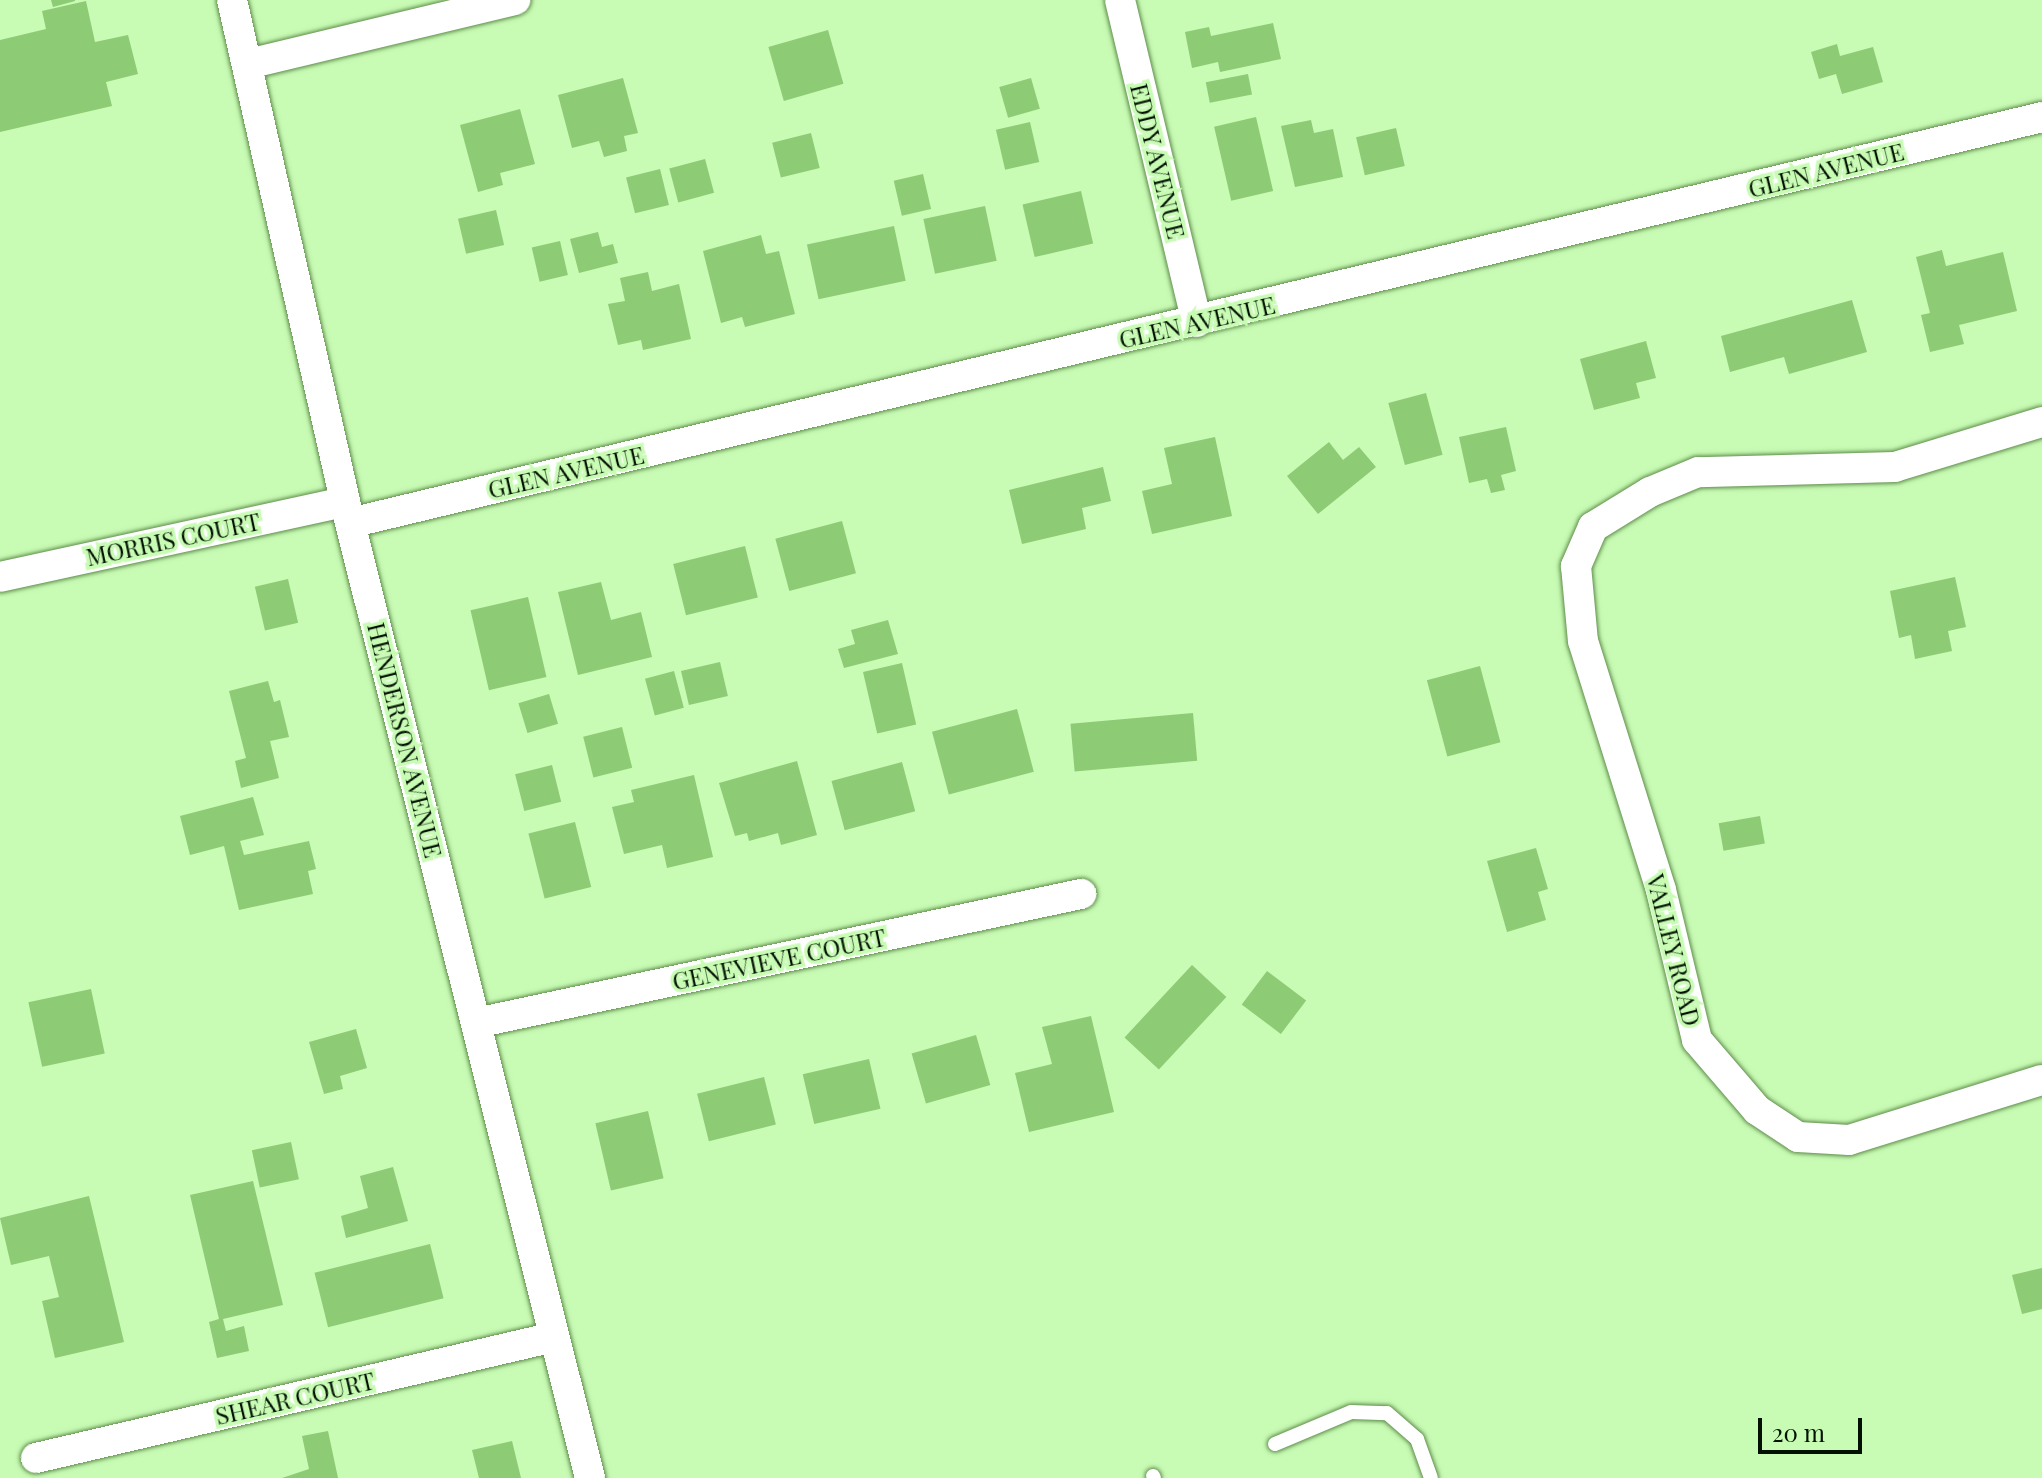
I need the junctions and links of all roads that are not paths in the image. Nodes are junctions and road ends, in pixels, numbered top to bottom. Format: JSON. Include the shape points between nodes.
{"nodes":[{"id":1,"x":232,"y":0,"type":"edge"},
{"id":2,"x":515,"y":0,"type":"edge"},
{"id":3,"x":1120,"y":0,"type":"edge"},
{"id":4,"x":248,"y":64,"type":"junction"},
{"id":5,"x":2042,"y":117,"type":"edge"},
{"id":6,"x":1197,"y":322,"type":"junction"},
{"id":7,"x":2042,"y":422,"type":"edge"},
{"id":8,"x":348,"y":512,"type":"junction"},
{"id":9,"x":0,"y":577,"type":"edge"},
{"id":10,"x":1081,"y":894,"type":"dead end"},
{"id":11,"x":476,"y":1023,"type":"junction"},
{"id":12,"x":2042,"y":1080,"type":"edge"},
{"id":13,"x":554,"y":1337,"type":"junction"},
{"id":14,"x":1275,"y":1444,"type":"dead end"},
{"id":15,"x":36,"y":1458,"type":"dead end"},
{"id":16,"x":590,"y":1478,"type":"edge"},
{"id":17,"x":1431,"y":1478,"type":"edge"}],
"edges":[{"from":1,"to":4,"type":"street","name":"HENDERSON AVENUE"},
{"from":2,"to":4,"type":"street"},
{"from":3,"to":6,"type":"street","name":"EDDY AVENUE"},
{"from":4,"to":8,"type":"street","name":"HENDERSON AVENUE"},
{"from":5,"to":6,"type":"street","name":"GLEN AVENUE"},
{"from":6,"to":8,"type":"street","name":"GLEN AVENUE"},
{"from":7,"to":12,"type":"street","name":"VALLEY ROAD","via":[[1895,467],[1698,472],[1650,492],[1593,527],[1576,566],[1583,641],[1661,890],[1697,1040],[1757,1110],[1798,1137],[1849,1140]]},
{"from":8,"to":9,"type":"street","name":"MORRIS COURT"},
{"from":8,"to":11,"type":"street","name":"HENDERSON AVENUE"},
{"from":10,"to":11,"type":"street","name":"GENEVIEVE COURT"},
{"from":11,"to":13,"type":"street","name":"HENDERSON AVENUE"},
{"from":13,"to":15,"type":"street","name":"SHEAR COURT"},
{"from":13,"to":16,"type":"street","name":"HENDERSON AVENUE"},
{"from":14,"to":17,"type":"lane","via":[[1351,1412],[1387,1413],[1417,1439]]}]}
